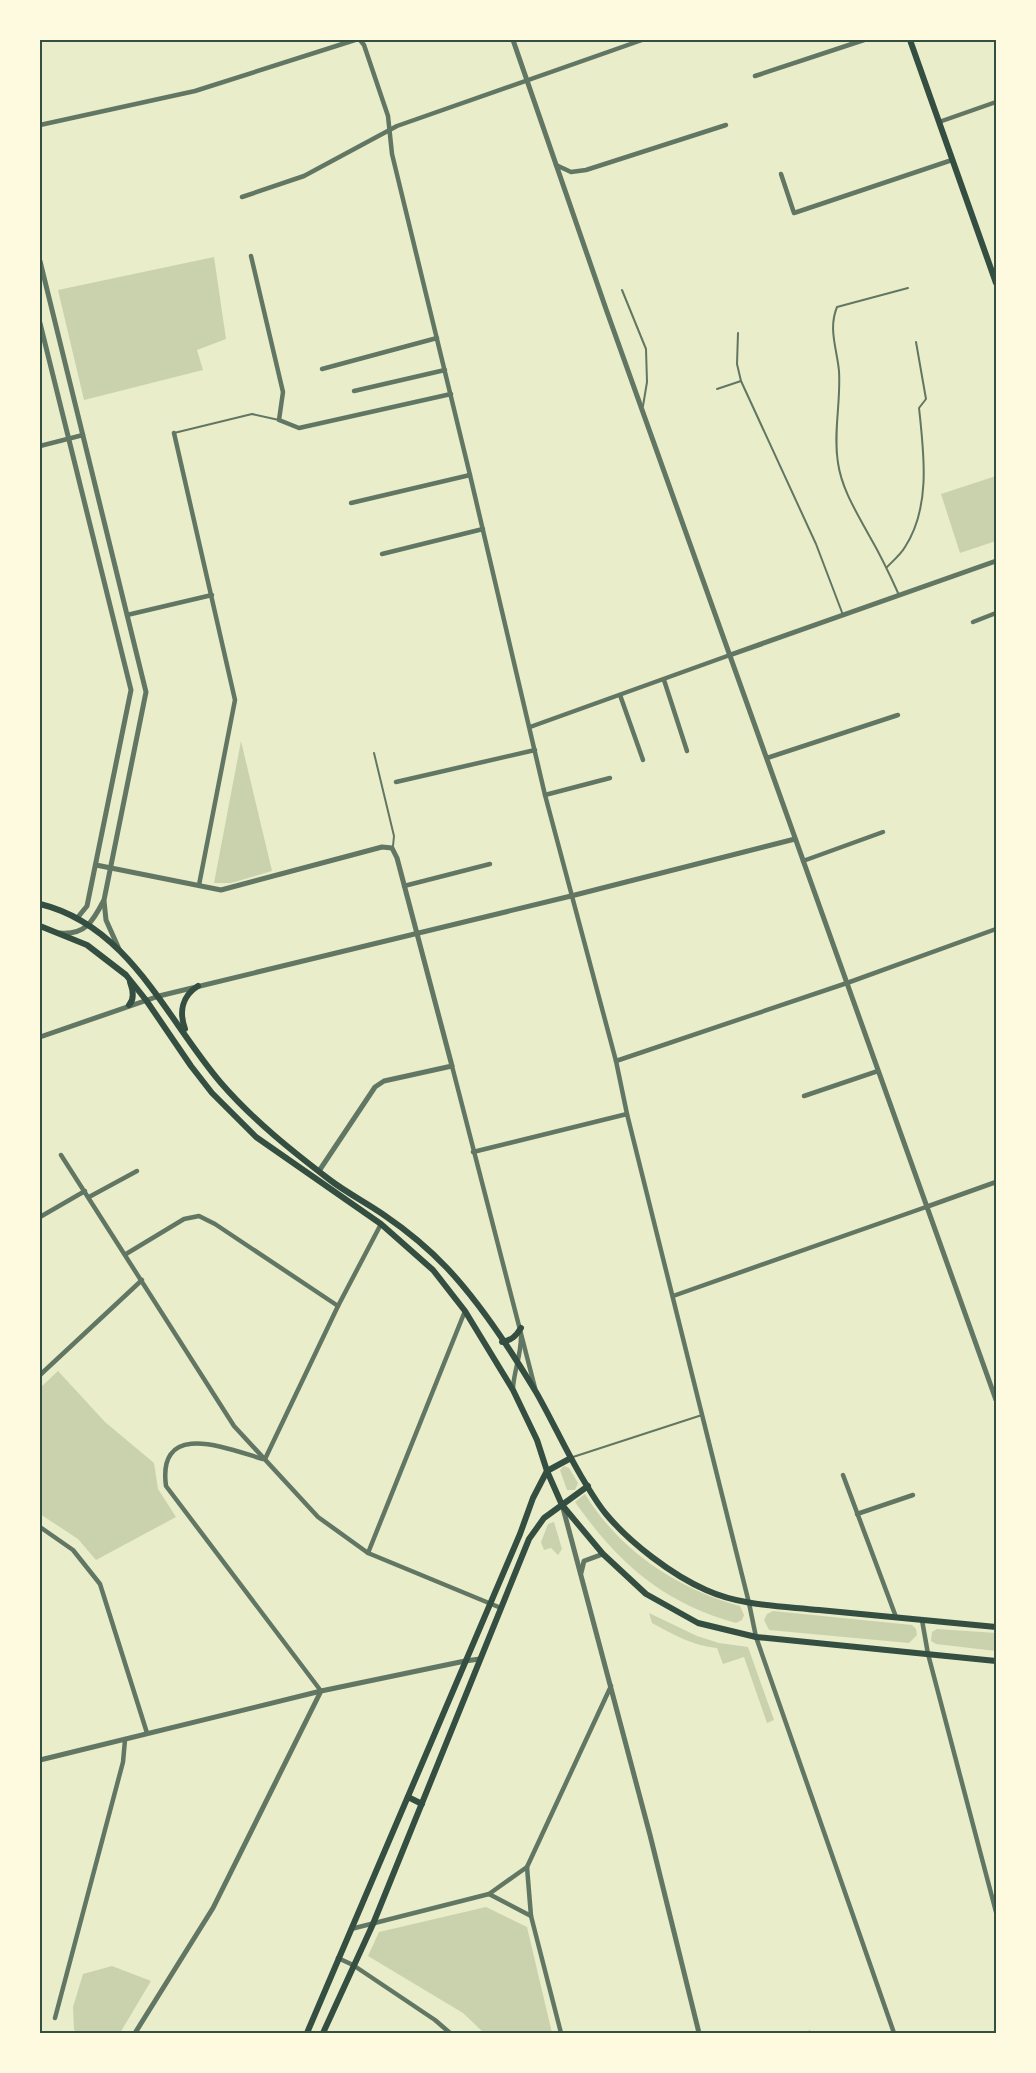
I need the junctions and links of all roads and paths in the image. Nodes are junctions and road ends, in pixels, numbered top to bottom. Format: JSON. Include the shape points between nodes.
{"nodes":[{"id":1,"x":355,"y":40,"type":"edge"},
{"id":2,"x":360,"y":40,"type":"edge"},
{"id":3,"x":513,"y":40,"type":"edge"},
{"id":4,"x":642,"y":40,"type":"edge"},
{"id":5,"x":864,"y":40,"type":"edge"},
{"id":6,"x":910,"y":40,"type":"edge"},
{"id":7,"x":755,"y":76,"type":"dead end"},
{"id":8,"x":528,"y":80,"type":"junction"},
{"id":9,"x":996,"y":102,"type":"edge"},
{"id":10,"x":938,"y":122,"type":"junction"},
{"id":11,"x":40,"y":125,"type":"edge"},
{"id":12,"x":726,"y":125,"type":"dead end"},
{"id":13,"x":389,"y":131,"type":"junction"},
{"id":14,"x":952,"y":160,"type":"junction"},
{"id":15,"x":554,"y":164,"type":"junction"},
{"id":16,"x":781,"y":174,"type":"dead end"},
{"id":17,"x":242,"y":197,"type":"dead end"},
{"id":18,"x":251,"y":256,"type":"dead end"},
{"id":19,"x":40,"y":261,"type":"edge"},
{"id":20,"x":996,"y":283,"type":"edge"},
{"id":21,"x":908,"y":288,"type":"dead end"},
{"id":22,"x":622,"y":290,"type":"dead end"},
{"id":23,"x":40,"y":323,"type":"edge"},
{"id":24,"x":738,"y":333,"type":"dead end"},
{"id":25,"x":437,"y":338,"type":"junction"},
{"id":26,"x":916,"y":342,"type":"dead end"},
{"id":27,"x":322,"y":369,"type":"dead end"},
{"id":28,"x":445,"y":370,"type":"junction"},
{"id":29,"x":741,"y":381,"type":"junction"},
{"id":30,"x":717,"y":388,"type":"dead end"},
{"id":31,"x":354,"y":391,"type":"dead end"},
{"id":32,"x":451,"y":394,"type":"junction"},
{"id":33,"x":643,"y":409,"type":"junction"},
{"id":34,"x":279,"y":420,"type":"junction"},
{"id":35,"x":174,"y":433,"type":"joint"},
{"id":36,"x":83,"y":435,"type":"junction"},
{"id":37,"x":69,"y":439,"type":"junction"},
{"id":38,"x":40,"y":446,"type":"edge"},
{"id":39,"x":470,"y":475,"type":"junction"},
{"id":40,"x":351,"y":503,"type":"dead end"},
{"id":41,"x":483,"y":529,"type":"junction"},
{"id":42,"x":382,"y":554,"type":"dead end"},
{"id":43,"x":996,"y":561,"type":"edge"},
{"id":44,"x":887,"y":566,"type":"junction"},
{"id":45,"x":212,"y":595,"type":"junction"},
{"id":46,"x":899,"y":595,"type":"junction"},
{"id":47,"x":996,"y":613,"type":"edge"},
{"id":48,"x":127,"y":615,"type":"junction"},
{"id":49,"x":843,"y":615,"type":"junction"},
{"id":50,"x":973,"y":622,"type":"dead end"},
{"id":51,"x":730,"y":655,"type":"junction"},
{"id":52,"x":664,"y":680,"type":"junction"},
{"id":53,"x":620,"y":695,"type":"junction"},
{"id":54,"x":898,"y":715,"type":"dead end"},
{"id":55,"x":530,"y":727,"type":"junction"},
{"id":56,"x":534,"y":750,"type":"junction"},
{"id":57,"x":687,"y":750,"type":"dead end"},
{"id":58,"x":374,"y":753,"type":"dead end"},
{"id":59,"x":767,"y":758,"type":"junction"},
{"id":60,"x":643,"y":760,"type":"dead end"},
{"id":61,"x":610,"y":778,"type":"dead end"},
{"id":62,"x":396,"y":782,"type":"dead end"},
{"id":63,"x":545,"y":795,"type":"junction"},
{"id":64,"x":882,"y":832,"type":"dead end"},
{"id":65,"x":795,"y":839,"type":"junction"},
{"id":66,"x":392,"y":848,"type":"junction"},
{"id":67,"x":803,"y":861,"type":"junction"},
{"id":68,"x":490,"y":864,"type":"dead end"},
{"id":69,"x":96,"y":866,"type":"junction"},
{"id":70,"x":111,"y":868,"type":"junction"},
{"id":71,"x":200,"y":885,"type":"junction"},
{"id":72,"x":404,"y":886,"type":"junction"},
{"id":73,"x":571,"y":896,"type":"junction"},
{"id":74,"x":104,"y":900,"type":"junction"},
{"id":75,"x":40,"y":904,"type":"edge"},
{"id":76,"x":78,"y":917,"type":"junction"},
{"id":77,"x":89,"y":924,"type":"junction"},
{"id":78,"x":40,"y":926,"type":"edge"},
{"id":79,"x":996,"y":929,"type":"edge"},
{"id":80,"x":60,"y":933,"type":"junction"},
{"id":81,"x":417,"y":933,"type":"junction"},
{"id":82,"x":119,"y":949,"type":"junction"},
{"id":83,"x":126,"y":975,"type":"junction"},
{"id":84,"x":846,"y":983,"type":"junction"},
{"id":85,"x":198,"y":986,"type":"junction"},
{"id":86,"x":159,"y":996,"type":"junction"},
{"id":87,"x":146,"y":1000,"type":"junction"},
{"id":88,"x":129,"y":1006,"type":"junction"},
{"id":89,"x":40,"y":1037,"type":"edge"},
{"id":90,"x":188,"y":1038,"type":"junction"},
{"id":91,"x":616,"y":1061,"type":"junction"},
{"id":92,"x":452,"y":1066,"type":"junction"},
{"id":93,"x":878,"y":1071,"type":"junction"},
{"id":94,"x":804,"y":1096,"type":"dead end"},
{"id":95,"x":627,"y":1114,"type":"junction"},
{"id":96,"x":474,"y":1152,"type":"junction"},
{"id":97,"x":61,"y":1155,"type":"dead end"},
{"id":98,"x":297,"y":1167,"type":"junction"},
{"id":99,"x":137,"y":1171,"type":"dead end"},
{"id":100,"x":319,"y":1171,"type":"junction"},
{"id":101,"x":996,"y":1182,"type":"edge"},
{"id":102,"x":85,"y":1191,"type":"junction"},
{"id":103,"x":89,"y":1197,"type":"junction"},
{"id":104,"x":926,"y":1206,"type":"junction"},
{"id":105,"x":40,"y":1217,"type":"edge"},
{"id":106,"x":381,"y":1224,"type":"junction"},
{"id":107,"x":126,"y":1254,"type":"junction"},
{"id":108,"x":142,"y":1280,"type":"junction"},
{"id":109,"x":673,"y":1296,"type":"junction"},
{"id":110,"x":338,"y":1306,"type":"junction"},
{"id":111,"x":465,"y":1311,"type":"junction"},
{"id":112,"x":521,"y":1328,"type":"junction"},
{"id":113,"x":502,"y":1342,"type":"junction"},
{"id":114,"x":517,"y":1364,"type":"junction"},
{"id":115,"x":40,"y":1375,"type":"edge"},
{"id":116,"x":512,"y":1390,"type":"junction"},
{"id":117,"x":537,"y":1394,"type":"junction"},
{"id":118,"x":996,"y":1400,"type":"edge"},
{"id":119,"x":702,"y":1415,"type":"junction"},
{"id":120,"x":571,"y":1458,"type":"junction"},
{"id":121,"x":265,"y":1459,"type":"junction"},
{"id":122,"x":547,"y":1471,"type":"junction"},
{"id":123,"x":843,"y":1476,"type":"dead end"},
{"id":124,"x":588,"y":1486,"type":"junction"},
{"id":125,"x":913,"y":1495,"type":"dead end"},
{"id":126,"x":562,"y":1505,"type":"junction"},
{"id":127,"x":857,"y":1514,"type":"junction"},
{"id":128,"x":40,"y":1527,"type":"edge"},
{"id":129,"x":520,"y":1534,"type":"junction"},
{"id":130,"x":530,"y":1539,"type":"junction"},
{"id":131,"x":368,"y":1553,"type":"junction"},
{"id":132,"x":603,"y":1554,"type":"junction"},
{"id":133,"x":581,"y":1574,"type":"junction"},
{"id":134,"x":750,"y":1603,"type":"junction"},
{"id":135,"x":490,"y":1604,"type":"junction"},
{"id":136,"x":501,"y":1608,"type":"junction"},
{"id":137,"x":896,"y":1618,"type":"junction"},
{"id":138,"x":922,"y":1620,"type":"junction"},
{"id":139,"x":996,"y":1627,"type":"edge"},
{"id":140,"x":756,"y":1636,"type":"junction"},
{"id":141,"x":928,"y":1654,"type":"junction"},
{"id":142,"x":480,"y":1659,"type":"junction"},
{"id":143,"x":465,"y":1661,"type":"junction"},
{"id":144,"x":996,"y":1661,"type":"edge"},
{"id":145,"x":611,"y":1686,"type":"junction"},
{"id":146,"x":321,"y":1691,"type":"junction"},
{"id":147,"x":147,"y":1733,"type":"junction"},
{"id":148,"x":125,"y":1740,"type":"junction"},
{"id":149,"x":40,"y":1760,"type":"edge"},
{"id":150,"x":408,"y":1797,"type":"junction"},
{"id":151,"x":422,"y":1804,"type":"junction"},
{"id":152,"x":527,"y":1867,"type":"junction"},
{"id":153,"x":489,"y":1894,"type":"junction"},
{"id":154,"x":996,"y":1912,"type":"edge"},
{"id":155,"x":531,"y":1916,"type":"junction"},
{"id":156,"x":372,"y":1924,"type":"junction"},
{"id":157,"x":351,"y":1929,"type":"junction"},
{"id":158,"x":338,"y":1958,"type":"junction"},
{"id":159,"x":353,"y":1965,"type":"junction"},
{"id":160,"x":54,"y":2018,"type":"dead end"},
{"id":161,"x":135,"y":2033,"type":"edge"},
{"id":162,"x":307,"y":2033,"type":"edge"},
{"id":163,"x":323,"y":2033,"type":"edge"},
{"id":164,"x":450,"y":2033,"type":"edge"},
{"id":165,"x":561,"y":2033,"type":"edge"},
{"id":166,"x":700,"y":2033,"type":"edge"},
{"id":167,"x":894,"y":2033,"type":"edge"}],
"edges":[{"from":1,"to":11,"type":"street","via":[[195,91]]},
{"from":2,"to":13,"type":"street","via":[[388,116]]},
{"from":3,"to":8,"type":"street"},
{"from":4,"to":8,"type":"street"},
{"from":5,"to":7,"type":"street"},
{"from":6,"to":10,"type":"main road"},
{"from":8,"to":13,"type":"street"},
{"from":8,"to":15,"type":"street"},
{"from":9,"to":10,"type":"street"},
{"from":10,"to":14,"type":"main road"},
{"from":12,"to":15,"type":"street","via":[[586,170],[571,172]]},
{"from":13,"to":17,"type":"street","via":[[304,176]]},
{"from":13,"to":25,"type":"street"},
{"from":14,"to":16,"type":"street","via":[[794,213]]},
{"from":14,"to":20,"type":"main road"},
{"from":15,"to":33,"type":"street"},
{"from":18,"to":34,"type":"street","via":[[283,392]]},
{"from":19,"to":36,"type":"street"},
{"from":21,"to":44,"type":"lane","via":[[837,307],[833,318],[839,370],[838,463],[846,493]]},
{"from":22,"to":33,"type":"lane","via":[[646,349],[647,382]]},
{"from":23,"to":37,"type":"street"},
{"from":24,"to":29,"type":"lane","via":[[737,364]]},
{"from":25,"to":27,"type":"street"},
{"from":25,"to":28,"type":"street"},
{"from":26,"to":44,"type":"lane","via":[[926,399],[920,408],[924,444],[920,515],[905,549]]},
{"from":28,"to":31,"type":"street"},
{"from":28,"to":32,"type":"street"},
{"from":29,"to":30,"type":"lane"},
{"from":29,"to":49,"type":"lane","via":[[816,544]]},
{"from":32,"to":34,"type":"street","via":[[299,428]]},
{"from":32,"to":39,"type":"street"},
{"from":33,"to":51,"type":"street"},
{"from":34,"to":35,"type":"lane","via":[[252,414]]},
{"from":35,"to":45,"type":"street"},
{"from":36,"to":37,"type":"street"},
{"from":36,"to":48,"type":"street"},
{"from":37,"to":38,"type":"street"},
{"from":37,"to":69,"type":"street","via":[[131,690]]},
{"from":39,"to":40,"type":"street"},
{"from":39,"to":41,"type":"street"},
{"from":41,"to":42,"type":"street"},
{"from":41,"to":55,"type":"street"},
{"from":43,"to":46,"type":"street"},
{"from":44,"to":46,"type":"lane"},
{"from":45,"to":48,"type":"street"},
{"from":45,"to":71,"type":"street","via":[[234,700]]},
{"from":46,"to":49,"type":"street"},
{"from":47,"to":50,"type":"street"},
{"from":48,"to":70,"type":"street","via":[[146,692]]},
{"from":49,"to":51,"type":"street"},
{"from":51,"to":52,"type":"street"},
{"from":51,"to":59,"type":"street"},
{"from":52,"to":53,"type":"street"},
{"from":52,"to":57,"type":"street"},
{"from":53,"to":55,"type":"street"},
{"from":53,"to":60,"type":"street"},
{"from":54,"to":59,"type":"street"},
{"from":55,"to":56,"type":"street"},
{"from":56,"to":62,"type":"street"},
{"from":56,"to":63,"type":"street"},
{"from":58,"to":66,"type":"lane","via":[[394,836]]},
{"from":59,"to":65,"type":"street"},
{"from":61,"to":63,"type":"street"},
{"from":63,"to":73,"type":"street"},
{"from":64,"to":67,"type":"street"},
{"from":65,"to":67,"type":"street"},
{"from":65,"to":73,"type":"street"},
{"from":66,"to":71,"type":"street","via":[[382,847],[221,890]]},
{"from":66,"to":72,"type":"street"},
{"from":67,"to":84,"type":"street"},
{"from":68,"to":72,"type":"street"},
{"from":69,"to":70,"type":"street"},
{"from":69,"to":76,"type":"street","via":[[87,906]]},
{"from":70,"to":71,"type":"street"},
{"from":70,"to":74,"type":"street"},
{"from":72,"to":81,"type":"street"},
{"from":73,"to":81,"type":"street"},
{"from":73,"to":91,"type":"street"},
{"from":74,"to":77,"type":"street"},
{"from":74,"to":82,"type":"street","via":[[106,920]]},
{"from":75,"to":76,"type":"main road"},
{"from":76,"to":77,"type":"main road"},
{"from":77,"to":80,"type":"street","via":[[77,932]]},
{"from":77,"to":82,"type":"main road"},
{"from":78,"to":80,"type":"main road"},
{"from":79,"to":84,"type":"street"},
{"from":80,"to":83,"type":"main road","via":[[87,945]]},
{"from":81,"to":85,"type":"street"},
{"from":81,"to":92,"type":"street"},
{"from":82,"to":86,"type":"main road"},
{"from":83,"to":87,"type":"main road"},
{"from":83,"to":88,"type":"main road","via":[[133,992]]},
{"from":84,"to":91,"type":"street"},
{"from":84,"to":93,"type":"street"},
{"from":85,"to":86,"type":"street"},
{"from":85,"to":90,"type":"main road","via":[[190,991],[183,1006],[182,1022]]},
{"from":86,"to":87,"type":"street"},
{"from":86,"to":90,"type":"main road"},
{"from":87,"to":88,"type":"street"},
{"from":87,"to":98,"type":"main road","via":[[212,1093],[256,1137]]},
{"from":88,"to":89,"type":"street"},
{"from":90,"to":100,"type":"main road","via":[[222,1084],[248,1111]]},
{"from":91,"to":95,"type":"street"},
{"from":92,"to":96,"type":"street"},
{"from":92,"to":100,"type":"street","via":[[384,1081],[375,1088]]},
{"from":93,"to":94,"type":"street"},
{"from":93,"to":104,"type":"street"},
{"from":95,"to":96,"type":"street"},
{"from":95,"to":109,"type":"street"},
{"from":96,"to":112,"type":"street"},
{"from":97,"to":102,"type":"street"},
{"from":98,"to":100,"type":"main road"},
{"from":98,"to":106,"type":"main road"},
{"from":99,"to":103,"type":"street"},
{"from":100,"to":113,"type":"main road","via":[[385,1216],[446,1267]]},
{"from":101,"to":104,"type":"street"},
{"from":102,"to":103,"type":"street"},
{"from":102,"to":105,"type":"street"},
{"from":103,"to":107,"type":"street"},
{"from":104,"to":109,"type":"street"},
{"from":104,"to":118,"type":"street"},
{"from":106,"to":110,"type":"street"},
{"from":106,"to":111,"type":"main road","via":[[433,1270]]},
{"from":107,"to":108,"type":"street"},
{"from":107,"to":110,"type":"street","via":[[184,1219],[199,1216]]},
{"from":108,"to":115,"type":"street"},
{"from":108,"to":121,"type":"street","via":[[234,1426]]},
{"from":109,"to":119,"type":"street"},
{"from":110,"to":121,"type":"street"},
{"from":111,"to":116,"type":"main road"},
{"from":111,"to":131,"type":"street"},
{"from":112,"to":113,"type":"main road","via":[[516,1336]]},
{"from":112,"to":114,"type":"street"},
{"from":112,"to":117,"type":"street"},
{"from":113,"to":114,"type":"main road"},
{"from":114,"to":116,"type":"street"},
{"from":114,"to":117,"type":"main road"},
{"from":116,"to":122,"type":"main road","via":[[537,1440]]},
{"from":117,"to":120,"type":"main road"},
{"from":119,"to":120,"type":"lane"},
{"from":119,"to":134,"type":"street"},
{"from":120,"to":122,"type":"main road"},
{"from":120,"to":124,"type":"main road"},
{"from":121,"to":131,"type":"street","via":[[318,1517]]},
{"from":121,"to":146,"type":"street","via":[[209,1443],[193,1442],[177,1449],[168,1459],[164,1472],[166,1486]]},
{"from":122,"to":126,"type":"main road"},
{"from":122,"to":129,"type":"main road"},
{"from":123,"to":127,"type":"street"},
{"from":124,"to":126,"type":"main road"},
{"from":124,"to":134,"type":"main road","via":[[606,1514],[655,1561],[707,1590]]},
{"from":125,"to":127,"type":"street"},
{"from":126,"to":130,"type":"main road","via":[[544,1518]]},
{"from":126,"to":132,"type":"main road"},
{"from":126,"to":133,"type":"street"},
{"from":127,"to":137,"type":"street"},
{"from":128,"to":147,"type":"street","via":[[73,1550],[100,1584]]},
{"from":129,"to":130,"type":"main road"},
{"from":129,"to":135,"type":"main road"},
{"from":130,"to":136,"type":"main road"},
{"from":131,"to":135,"type":"street"},
{"from":132,"to":133,"type":"street","via":[[584,1561]]},
{"from":132,"to":140,"type":"main road","via":[[646,1594],[698,1623]]},
{"from":133,"to":145,"type":"street"},
{"from":134,"to":137,"type":"main road"},
{"from":134,"to":140,"type":"street"},
{"from":135,"to":136,"type":"street"},
{"from":135,"to":143,"type":"main road"},
{"from":136,"to":142,"type":"main road"},
{"from":137,"to":138,"type":"main road"},
{"from":138,"to":139,"type":"main road"},
{"from":138,"to":141,"type":"street"},
{"from":140,"to":141,"type":"main road"},
{"from":140,"to":167,"type":"street"},
{"from":141,"to":144,"type":"main road"},
{"from":141,"to":154,"type":"street"},
{"from":142,"to":143,"type":"street"},
{"from":142,"to":151,"type":"main road"},
{"from":143,"to":146,"type":"street"},
{"from":143,"to":150,"type":"main road"},
{"from":145,"to":152,"type":"street"},
{"from":145,"to":166,"type":"street"},
{"from":146,"to":147,"type":"street"},
{"from":146,"to":161,"type":"street","via":[[213,1908]]},
{"from":147,"to":148,"type":"street"},
{"from":148,"to":149,"type":"street"},
{"from":148,"to":160,"type":"street","via":[[123,1762]]},
{"from":150,"to":151,"type":"main road"},
{"from":150,"to":157,"type":"main road"},
{"from":151,"to":156,"type":"main road"},
{"from":152,"to":153,"type":"street"},
{"from":152,"to":155,"type":"street"},
{"from":153,"to":155,"type":"street"},
{"from":153,"to":156,"type":"street"},
{"from":155,"to":165,"type":"street"},
{"from":156,"to":157,"type":"street"},
{"from":156,"to":159,"type":"main road"},
{"from":157,"to":158,"type":"main road"},
{"from":158,"to":159,"type":"street"},
{"from":158,"to":162,"type":"main road"},
{"from":159,"to":163,"type":"main road"},
{"from":159,"to":164,"type":"street"}]}
